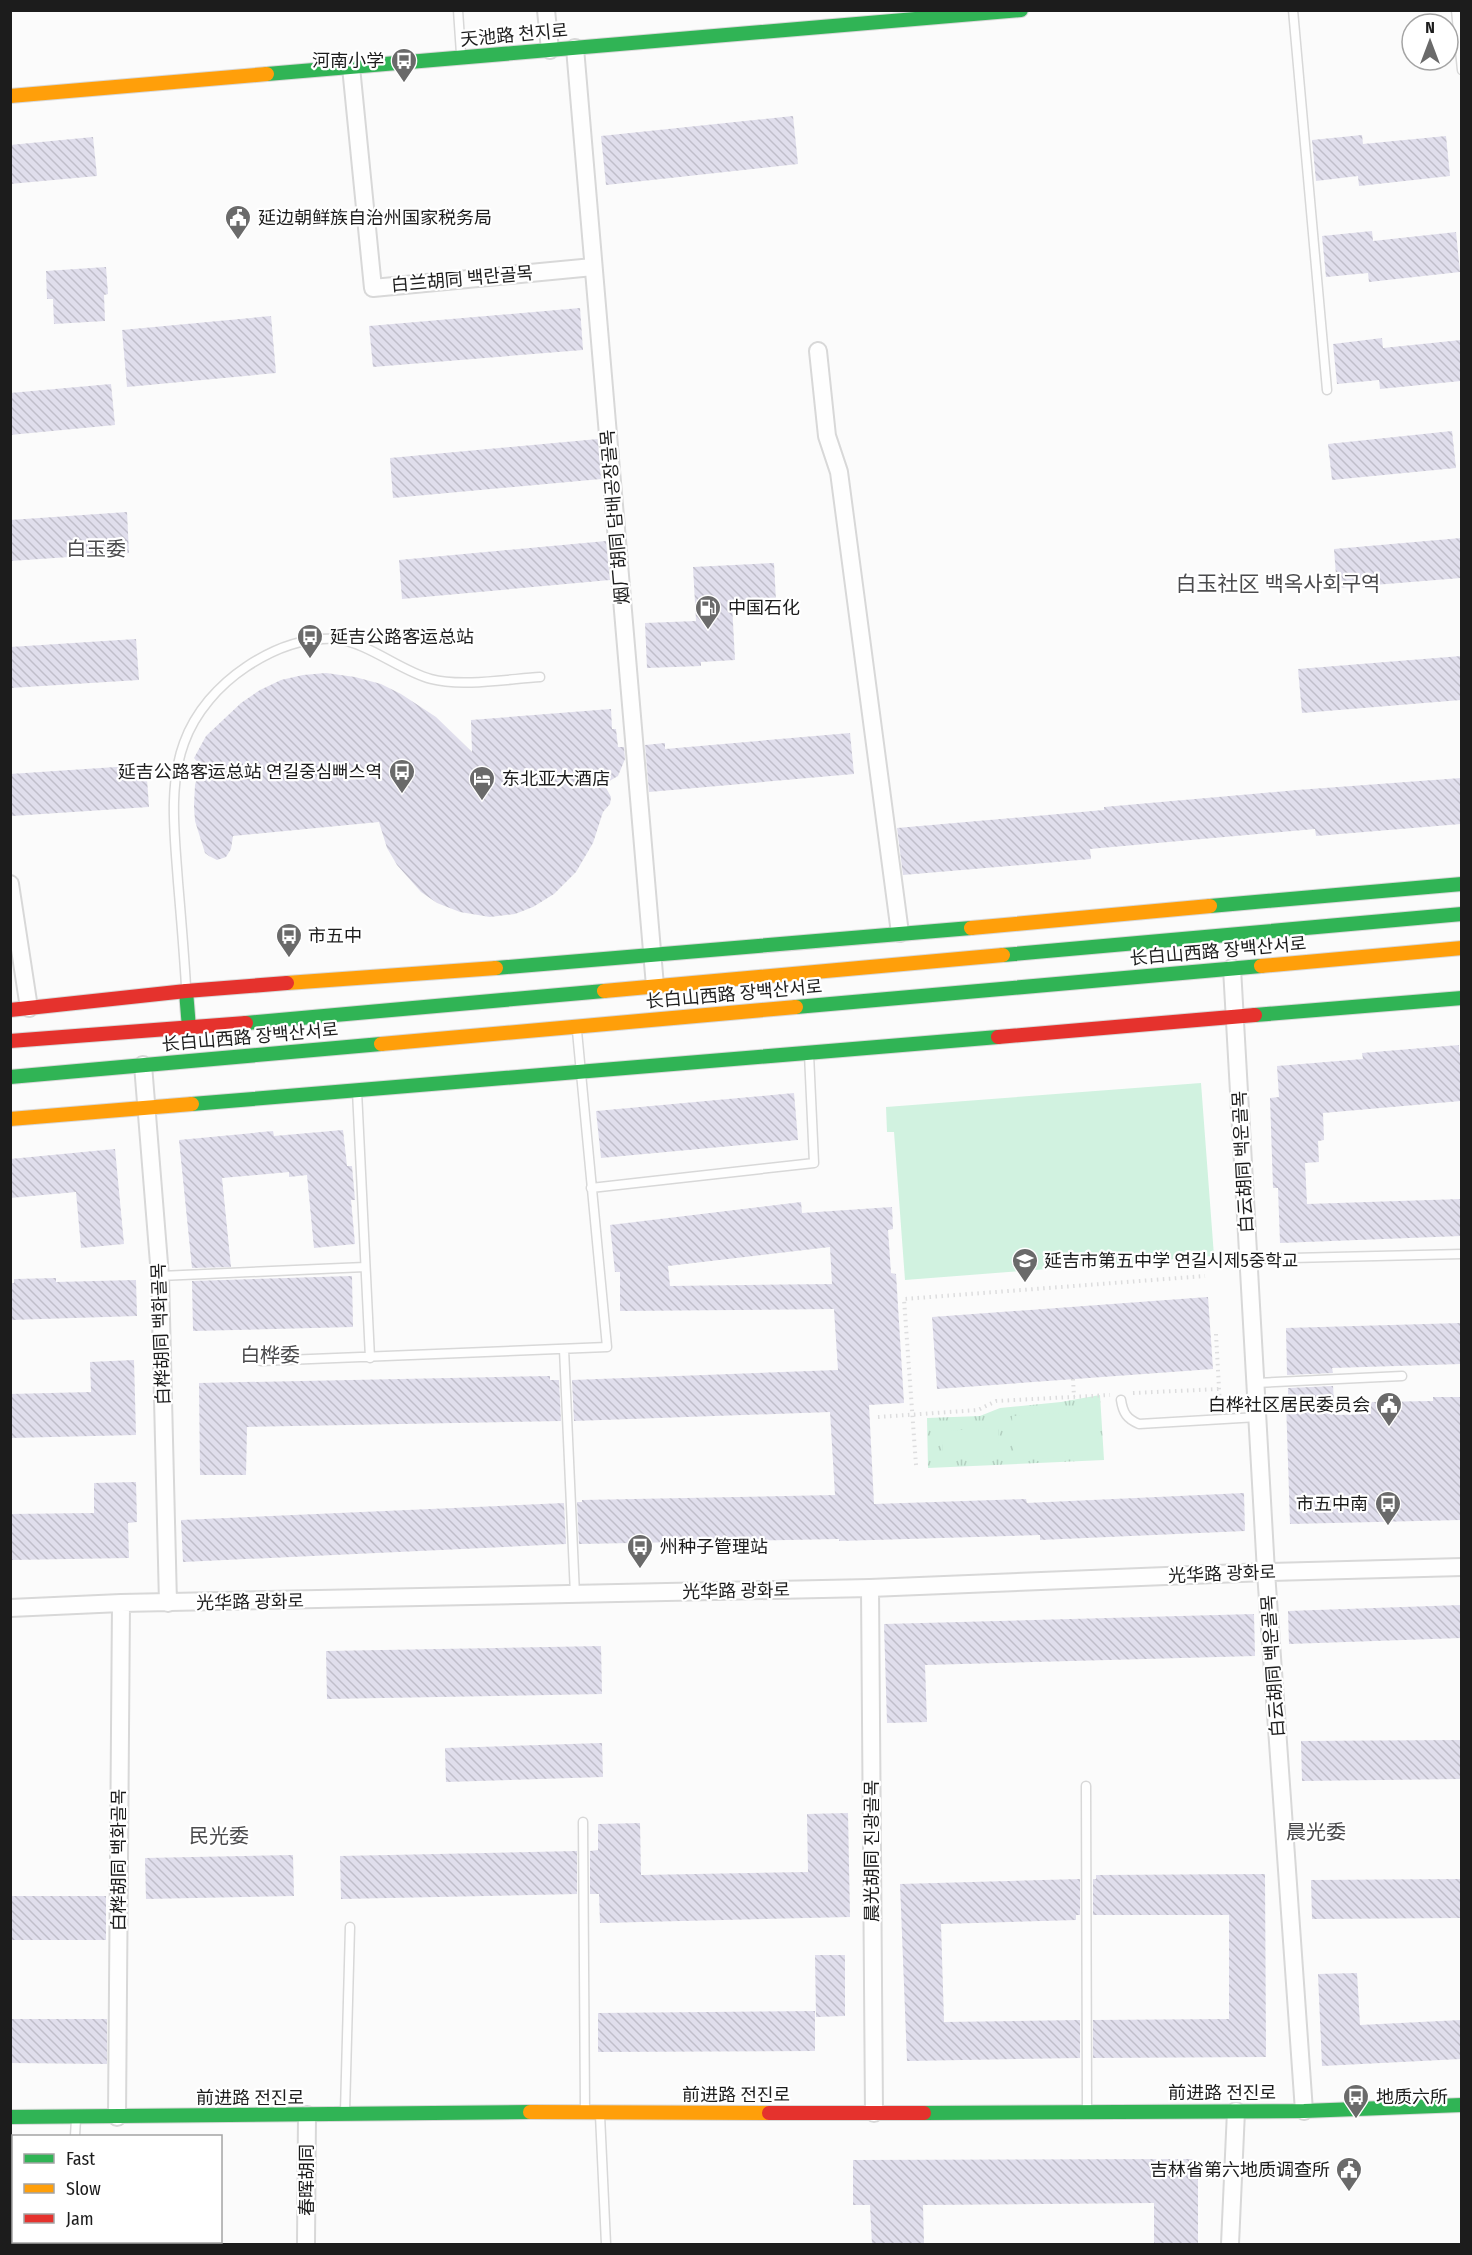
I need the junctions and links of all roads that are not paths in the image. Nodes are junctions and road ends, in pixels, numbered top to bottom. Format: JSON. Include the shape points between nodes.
{"nodes":[{"id":1,"x":458,"y":10,"type":"edge"},
{"id":2,"x":546,"y":10,"type":"edge"},
{"id":3,"x":1021,"y":10,"type":"edge"},
{"id":4,"x":1293,"y":10,"type":"edge"},
{"id":5,"x":1456,"y":10,"type":"edge"},
{"id":6,"x":575,"y":48,"type":"junction"},
{"id":7,"x":550,"y":50,"type":"junction"},
{"id":8,"x":462,"y":58,"type":"junction"},
{"id":9,"x":351,"y":67,"type":"junction"},
{"id":10,"x":1461,"y":70,"type":"edge"},
{"id":11,"x":10,"y":96,"type":"edge"},
{"id":12,"x":593,"y":267,"type":"junction"},
{"id":13,"x":818,"y":351,"type":"dead end"},
{"id":14,"x":1327,"y":390,"type":"dead end"},
{"id":15,"x":540,"y":676,"type":"dead end"},
{"id":16,"x":10,"y":884,"type":"edge"},
{"id":17,"x":1461,"y":884,"type":"edge"},
{"id":18,"x":1461,"y":914,"type":"edge"},
{"id":19,"x":900,"y":933,"type":"junction"},
{"id":20,"x":1461,"y":948,"type":"edge"},
{"id":21,"x":654,"y":956,"type":"junction"},
{"id":22,"x":1232,"y":968,"type":"junction"},
{"id":23,"x":655,"y":986,"type":"junction"},
{"id":24,"x":186,"y":991,"type":"junction"},
{"id":25,"x":1461,"y":998,"type":"edge"},
{"id":26,"x":29,"y":1008,"type":"junction"},
{"id":27,"x":10,"y":1010,"type":"edge"},
{"id":28,"x":1235,"y":1018,"type":"junction"},
{"id":29,"x":577,"y":1026,"type":"junction"},
{"id":30,"x":189,"y":1028,"type":"junction"},
{"id":31,"x":10,"y":1041,"type":"edge"},
{"id":32,"x":809,"y":1053,"type":"junction"},
{"id":33,"x":144,"y":1065,"type":"junction"},
{"id":34,"x":580,"y":1072,"type":"junction"},
{"id":35,"x":10,"y":1077,"type":"edge"},
{"id":36,"x":357,"y":1091,"type":"junction"},
{"id":37,"x":147,"y":1107,"type":"junction"},
{"id":38,"x":10,"y":1119,"type":"edge"},
{"id":39,"x":591,"y":1188,"type":"junction"},
{"id":40,"x":1461,"y":1254,"type":"edge"},
{"id":41,"x":1249,"y":1259,"type":"junction"},
{"id":42,"x":365,"y":1267,"type":"junction"},
{"id":43,"x":160,"y":1276,"type":"junction"},
{"id":44,"x":564,"y":1348,"type":"junction"},
{"id":45,"x":370,"y":1358,"type":"junction"},
{"id":46,"x":261,"y":1361,"type":"dead end"},
{"id":47,"x":1402,"y":1376,"type":"dead end"},
{"id":48,"x":1256,"y":1383,"type":"junction"},
{"id":49,"x":1120,"y":1397,"type":"road end"},
{"id":50,"x":1258,"y":1417,"type":"junction"},
{"id":51,"x":1461,"y":1567,"type":"edge"},
{"id":52,"x":1266,"y":1572,"type":"junction"},
{"id":53,"x":870,"y":1588,"type":"junction"},
{"id":54,"x":575,"y":1595,"type":"junction"},
{"id":55,"x":121,"y":1603,"type":"junction"},
{"id":56,"x":168,"y":1603,"type":"junction"},
{"id":57,"x":10,"y":1608,"type":"edge"},
{"id":58,"x":1086,"y":1786,"type":"dead end"},
{"id":59,"x":583,"y":1822,"type":"dead end"},
{"id":60,"x":350,"y":1927,"type":"dead end"},
{"id":61,"x":1461,"y":2105,"type":"edge"},
{"id":62,"x":1236,"y":2110,"type":"junction"},
{"id":63,"x":1304,"y":2111,"type":"junction"},
{"id":64,"x":585,"y":2112,"type":"junction"},
{"id":65,"x":600,"y":2112,"type":"junction"},
{"id":66,"x":1087,"y":2112,"type":"junction"},
{"id":67,"x":874,"y":2113,"type":"junction"},
{"id":68,"x":307,"y":2115,"type":"junction"},
{"id":69,"x":345,"y":2115,"type":"junction"},
{"id":70,"x":76,"y":2116,"type":"junction"},
{"id":71,"x":117,"y":2116,"type":"junction"},
{"id":72,"x":10,"y":2117,"type":"edge"},
{"id":73,"x":75,"y":2135,"type":"edge"},
{"id":74,"x":306,"y":2244,"type":"edge"},
{"id":75,"x":606,"y":2244,"type":"edge"},
{"id":76,"x":1230,"y":2244,"type":"edge"}],
"edges":[{"from":1,"to":8,"type":"lane"},
{"from":2,"to":7,"type":"street"},
{"from":3,"to":6,"type":"street","name":"天池路 천지로"},
{"from":4,"to":14,"type":"lane"},
{"from":5,"to":10,"type":"lane"},
{"from":6,"to":7,"type":"street","name":"天池路 천지로"},
{"from":6,"to":12,"type":"street","name":"烟厂胡同 담배공장골목"},
{"from":7,"to":8,"type":"street","name":"天池路 천지로"},
{"from":8,"to":9,"type":"street","name":"天池路 천지로"},
{"from":9,"to":11,"type":"street","name":"天池路 천지로"},
{"from":9,"to":12,"type":"street","name":"白兰胡同 백란골목","via":[[373,288]]},
{"from":12,"to":21,"type":"street","name":"烟厂胡同 담배공장골목"},
{"from":13,"to":19,"type":"street","via":[[827,436],[839,472]]},
{"from":15,"to":24,"type":"lane","via":[[433,680],[338,639],[313,639],[285,646],[236,674],[214,694],[195,720],[178,769],[174,800]]},
{"from":16,"to":26,"type":"street"},
{"from":17,"to":19,"type":"street"},
{"from":18,"to":23,"type":"street","name":"长白山西路 장백산서로"},
{"from":19,"to":21,"type":"street"},
{"from":20,"to":22,"type":"street","name":"长白山西路 장백산서로"},
{"from":21,"to":23,"type":"street","name":"烟厂胡同 담배공장골목"},
{"from":21,"to":24,"type":"street"},
{"from":22,"to":28,"type":"street","name":"白云胡同 백운골목"},
{"from":22,"to":29,"type":"street","name":"长白山西路 장백산서로"},
{"from":23,"to":30,"type":"street","name":"长白山西路 장백산서로"},
{"from":24,"to":26,"type":"street"},
{"from":24,"to":30,"type":"street"},
{"from":25,"to":28,"type":"street"},
{"from":26,"to":27,"type":"street"},
{"from":28,"to":32,"type":"street"},
{"from":28,"to":41,"type":"street","name":"白云胡同 백운골목"},
{"from":29,"to":33,"type":"street","name":"长白山西路 장백산서로"},
{"from":29,"to":34,"type":"lane"},
{"from":30,"to":31,"type":"street","name":"长白山西路 장백산서로"},
{"from":32,"to":34,"type":"street"},
{"from":32,"to":39,"type":"lane","via":[[814,1162]]},
{"from":33,"to":35,"type":"street","name":"长白山西路 장백산서로"},
{"from":33,"to":37,"type":"street","name":"白桦胡同 백화골목"},
{"from":34,"to":36,"type":"street"},
{"from":34,"to":39,"type":"lane"},
{"from":36,"to":37,"type":"street"},
{"from":36,"to":42,"type":"lane"},
{"from":37,"to":38,"type":"street"},
{"from":37,"to":43,"type":"street","name":"白桦胡同 백화골목"},
{"from":39,"to":44,"type":"lane","via":[[607,1347]]},
{"from":40,"to":41,"type":"lane"},
{"from":41,"to":48,"type":"street","name":"白云胡同 백운골목"},
{"from":42,"to":43,"type":"lane"},
{"from":42,"to":45,"type":"lane"},
{"from":43,"to":56,"type":"street","name":"白桦胡同 백화골목"},
{"from":44,"to":45,"type":"lane"},
{"from":44,"to":54,"type":"lane"},
{"from":45,"to":46,"type":"lane"},
{"from":47,"to":48,"type":"lane"},
{"from":48,"to":50,"type":"street","name":"白云胡同 백운골목"},
{"from":49,"to":50,"type":"lane","via":[[1125,1416],[1139,1424]]},
{"from":50,"to":52,"type":"street","name":"白云胡同 백운골목"},
{"from":51,"to":52,"type":"street","name":"光华路 광화로"},
{"from":52,"to":53,"type":"street","name":"光华路 광화로"},
{"from":52,"to":63,"type":"street","name":"白云胡同 백운골목"},
{"from":53,"to":54,"type":"street","name":"光华路 광화로"},
{"from":53,"to":67,"type":"street","name":"晨光胡同 진광골목"},
{"from":54,"to":56,"type":"street","name":"光华路 광화로"},
{"from":55,"to":56,"type":"street","name":"光华路 광화로"},
{"from":55,"to":57,"type":"street","name":"光华路 광화로"},
{"from":55,"to":71,"type":"street","name":"白桦胡同 백화골목"},
{"from":58,"to":66,"type":"lane"},
{"from":59,"to":64,"type":"lane"},
{"from":60,"to":69,"type":"lane"},
{"from":61,"to":63,"type":"street","name":"前进路 전진로"},
{"from":62,"to":63,"type":"street","name":"前进路 전진로"},
{"from":62,"to":66,"type":"street","name":"前进路 전진로"},
{"from":62,"to":76,"type":"street"},
{"from":64,"to":65,"type":"street","name":"前进路 전진로"},
{"from":64,"to":69,"type":"street","name":"前进路 전진로"},
{"from":65,"to":67,"type":"street","name":"前进路 전진로"},
{"from":65,"to":75,"type":"lane"},
{"from":66,"to":67,"type":"street","name":"前进路 전진로"},
{"from":68,"to":69,"type":"street","name":"前进路 전진로"},
{"from":68,"to":71,"type":"street","name":"前进路 전진로"},
{"from":68,"to":74,"type":"street","name":"春晖胡同"},
{"from":70,"to":71,"type":"street","name":"前进路 전진로"},
{"from":70,"to":72,"type":"street","name":"前进路 전진로"},
{"from":70,"to":73,"type":"lane"}]}
